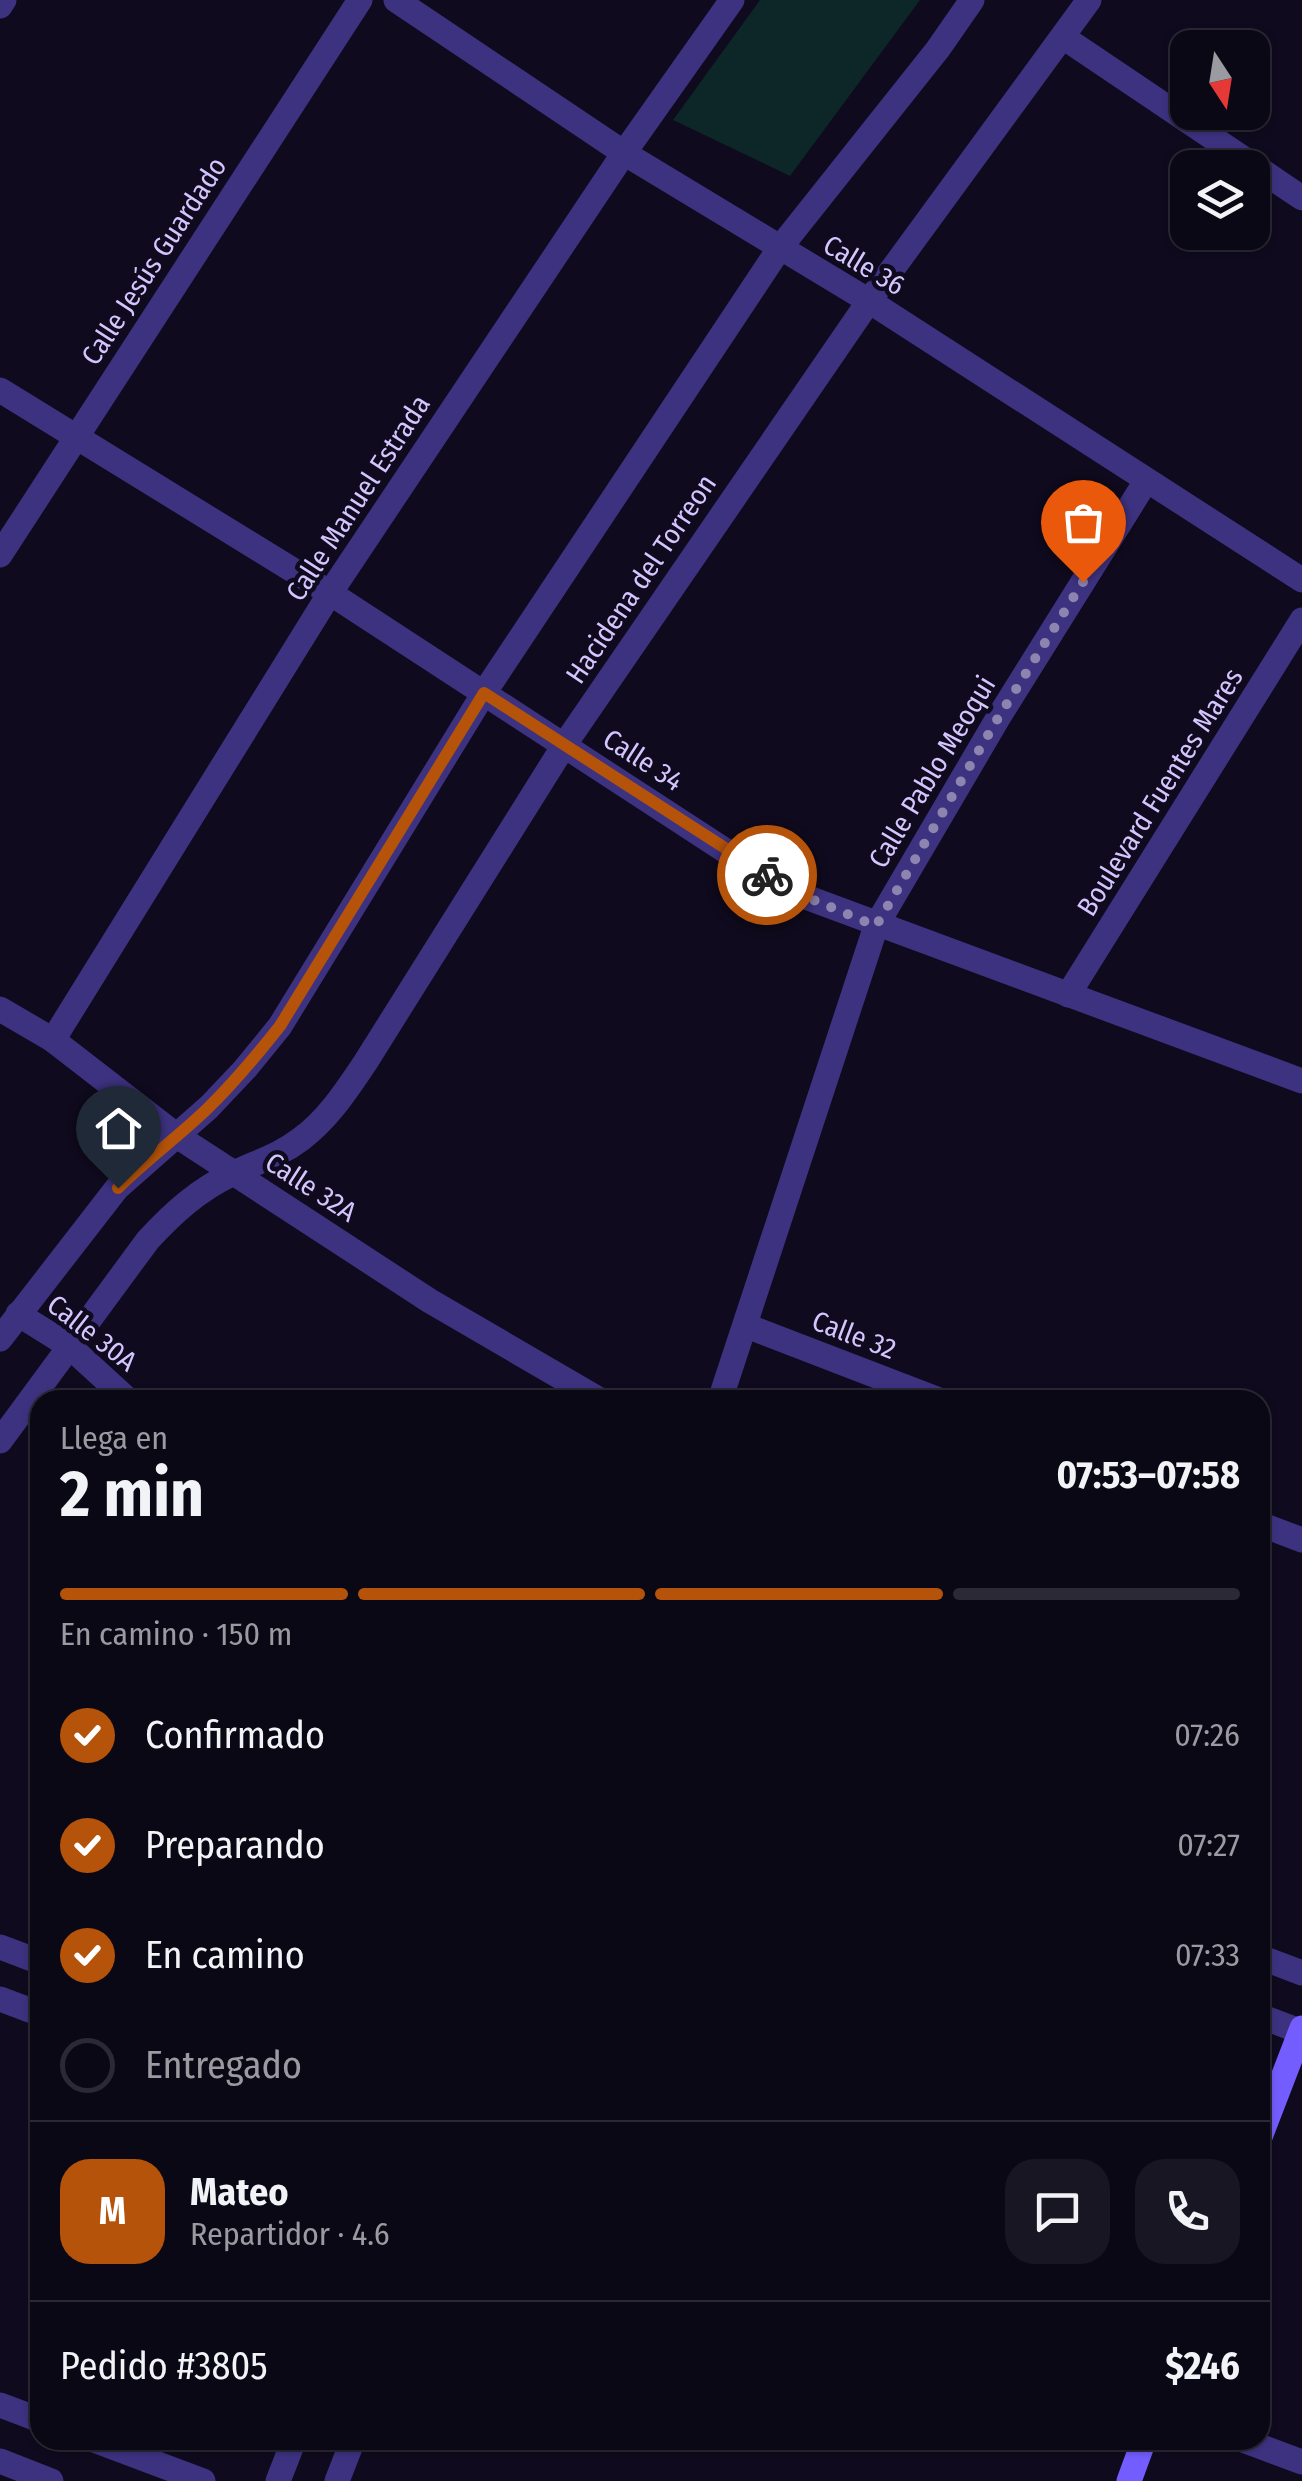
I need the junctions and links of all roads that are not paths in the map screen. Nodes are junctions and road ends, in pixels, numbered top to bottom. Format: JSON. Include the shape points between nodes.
{"nodes":[{"id":1,"x":360,"y":0,"type":"edge"},
{"id":2,"x":396,"y":0,"type":"edge"},
{"id":3,"x":732,"y":0,"type":"edge"},
{"id":4,"x":972,"y":0,"type":"edge"},
{"id":5,"x":1090,"y":0,"type":"edge"},
{"id":6,"x":1063,"y":37,"type":"junction"},
{"id":7,"x":624,"y":153,"type":"junction"},
{"id":8,"x":1302,"y":198,"type":"edge"},
{"id":9,"x":779,"y":248,"type":"junction"},
{"id":10,"x":869,"y":301,"type":"junction"},
{"id":11,"x":0,"y":390,"type":"edge"},
{"id":12,"x":75,"y":437,"type":"junction"},
{"id":13,"x":1146,"y":481,"type":"junction"},
{"id":14,"x":0,"y":555,"type":"edge"},
{"id":15,"x":1302,"y":580,"type":"edge"},
{"id":16,"x":330,"y":593,"type":"junction"},
{"id":17,"x":1302,"y":620,"type":"edge"},
{"id":18,"x":484,"y":693,"type":"junction"},
{"id":19,"x":564,"y":744,"type":"junction"},
{"id":20,"x":876,"y":926,"type":"junction"},
{"id":21,"x":1068,"y":995,"type":"junction"},
{"id":22,"x":0,"y":1009,"type":"edge"},
{"id":23,"x":52,"y":1040,"type":"junction"},
{"id":24,"x":1302,"y":1080,"type":"edge"},
{"id":25,"x":177,"y":1136,"type":"junction"},
{"id":26,"x":234,"y":1173,"type":"junction"},
{"id":27,"x":18,"y":1314,"type":"junction"},
{"id":28,"x":746,"y":1326,"type":"junction"},
{"id":29,"x":0,"y":1339,"type":"edge"},
{"id":30,"x":70,"y":1346,"type":"junction"},
{"id":31,"x":38,"y":1390,"type":"edge"},
{"id":32,"x":117,"y":1390,"type":"edge"},
{"id":33,"x":583,"y":1390,"type":"edge"},
{"id":34,"x":724,"y":1390,"type":"edge"},
{"id":35,"x":914,"y":1390,"type":"edge"},
{"id":36,"x":30,"y":1400,"type":"edge"},
{"id":37,"x":0,"y":1441,"type":"edge"},
{"id":38,"x":1270,"y":1528,"type":"edge"},
{"id":39,"x":1302,"y":1540,"type":"edge"},
{"id":40,"x":0,"y":1947,"type":"edge"},
{"id":41,"x":30,"y":1958,"type":"edge"},
{"id":42,"x":1270,"y":1961,"type":"edge"},
{"id":43,"x":1302,"y":1973,"type":"edge"},
{"id":44,"x":0,"y":1999,"type":"edge"},
{"id":45,"x":30,"y":2010,"type":"edge"},
{"id":46,"x":1270,"y":2019,"type":"edge"},
{"id":47,"x":1302,"y":2030,"type":"edge"},
{"id":48,"x":1270,"y":2112,"type":"edge"},
{"id":49,"x":0,"y":2405,"type":"edge"},
{"id":50,"x":30,"y":2416,"type":"edge"},
{"id":51,"x":121,"y":2450,"type":"edge"},
{"id":52,"x":290,"y":2450,"type":"edge"},
{"id":53,"x":349,"y":2450,"type":"edge"},
{"id":54,"x":1140,"y":2450,"type":"edge"},
{"id":55,"x":1270,"y":2450,"type":"edge"},
{"id":56,"x":0,"y":2461,"type":"edge"},
{"id":57,"x":1302,"y":2462,"type":"edge"},
{"id":58,"x":51,"y":2481,"type":"edge"},
{"id":59,"x":203,"y":2481,"type":"edge"},
{"id":60,"x":278,"y":2481,"type":"edge"},
{"id":61,"x":336,"y":2481,"type":"edge"},
{"id":62,"x":1128,"y":2481,"type":"edge"}],
"edges":[{"from":1,"to":12,"type":"street","name":"Calle Jesús Guardado"},
{"from":2,"to":7,"type":"street","name":"Calle 36"},
{"from":3,"to":7,"type":"street","name":"Calle Manuel Estrada"},
{"from":4,"to":9,"type":"street"},
{"from":5,"to":6,"type":"street","name":"Hacidena del Torreon"},
{"from":6,"to":8,"type":"street"},
{"from":6,"to":10,"type":"street","name":"Hacidena del Torreon"},
{"from":7,"to":9,"type":"street","name":"Calle 36"},
{"from":7,"to":16,"type":"street","name":"Calle Manuel Estrada"},
{"from":9,"to":10,"type":"street","name":"Calle 36"},
{"from":9,"to":18,"type":"street"},
{"from":10,"to":13,"type":"street","name":"Calle 36"},
{"from":10,"to":19,"type":"street","name":"Hacidena del Torreon"},
{"from":11,"to":12,"type":"street","name":"Calle 34"},
{"from":12,"to":14,"type":"street","name":"Calle Jesús Guardado"},
{"from":12,"to":16,"type":"street","name":"Calle 34"},
{"from":13,"to":15,"type":"street","name":"Calle 36"},
{"from":13,"to":20,"type":"street","name":"Calle Pablo Meoqui"},
{"from":16,"to":18,"type":"street","name":"Calle 34"},
{"from":16,"to":23,"type":"street","name":"Calle Manuel Estrada"},
{"from":17,"to":21,"type":"street","name":"Boulevard Fuentes Mares"},
{"from":18,"to":19,"type":"street","name":"Calle 34"},
{"from":18,"to":25,"type":"street","via":[[280,1026]]},
{"from":19,"to":20,"type":"street","name":"Calle 34","via":[[732,855]]},
{"from":19,"to":26,"type":"street","name":"Hacidena del Torreon","via":[[332,1110],[270,1160]]},
{"from":20,"to":21,"type":"street","name":"Calle 34"},
{"from":20,"to":28,"type":"street","name":"Calle Pablo Meoqui"},
{"from":21,"to":24,"type":"street","name":"Calle 34"},
{"from":22,"to":23,"type":"street","name":"Calle 32A"},
{"from":23,"to":25,"type":"street","name":"Calle 32A"},
{"from":25,"to":26,"type":"street","name":"Calle 32A"},
{"from":25,"to":27,"type":"street","via":[[118,1188]]},
{"from":26,"to":30,"type":"street","name":"Hacidena del Torreon","via":[[172,1214]]},
{"from":26,"to":33,"type":"street","name":"Calle 32A","via":[[430,1301]]},
{"from":27,"to":29,"type":"street"},
{"from":27,"to":30,"type":"street","name":"Calle 30A"},
{"from":28,"to":34,"type":"street","name":"Calle Pablo Meoqui"},
{"from":28,"to":35,"type":"street","name":"Calle 32"},
{"from":30,"to":31,"type":"street","name":"Hacidena del Torreon"},
{"from":30,"to":32,"type":"street","name":"Calle 30A"},
{"from":36,"to":37,"type":"street","name":"Hacidena del Torreon"},
{"from":38,"to":39,"type":"street"},
{"from":40,"to":41,"type":"street"},
{"from":42,"to":43,"type":"street"},
{"from":44,"to":45,"type":"street"},
{"from":46,"to":47,"type":"street"},
{"from":47,"to":48,"type":"main road"},
{"from":49,"to":50,"type":"street"},
{"from":51,"to":59,"type":"street"},
{"from":52,"to":60,"type":"street"},
{"from":53,"to":61,"type":"street"},
{"from":54,"to":62,"type":"main road"},
{"from":55,"to":57,"type":"street"},
{"from":56,"to":58,"type":"street"}]}
